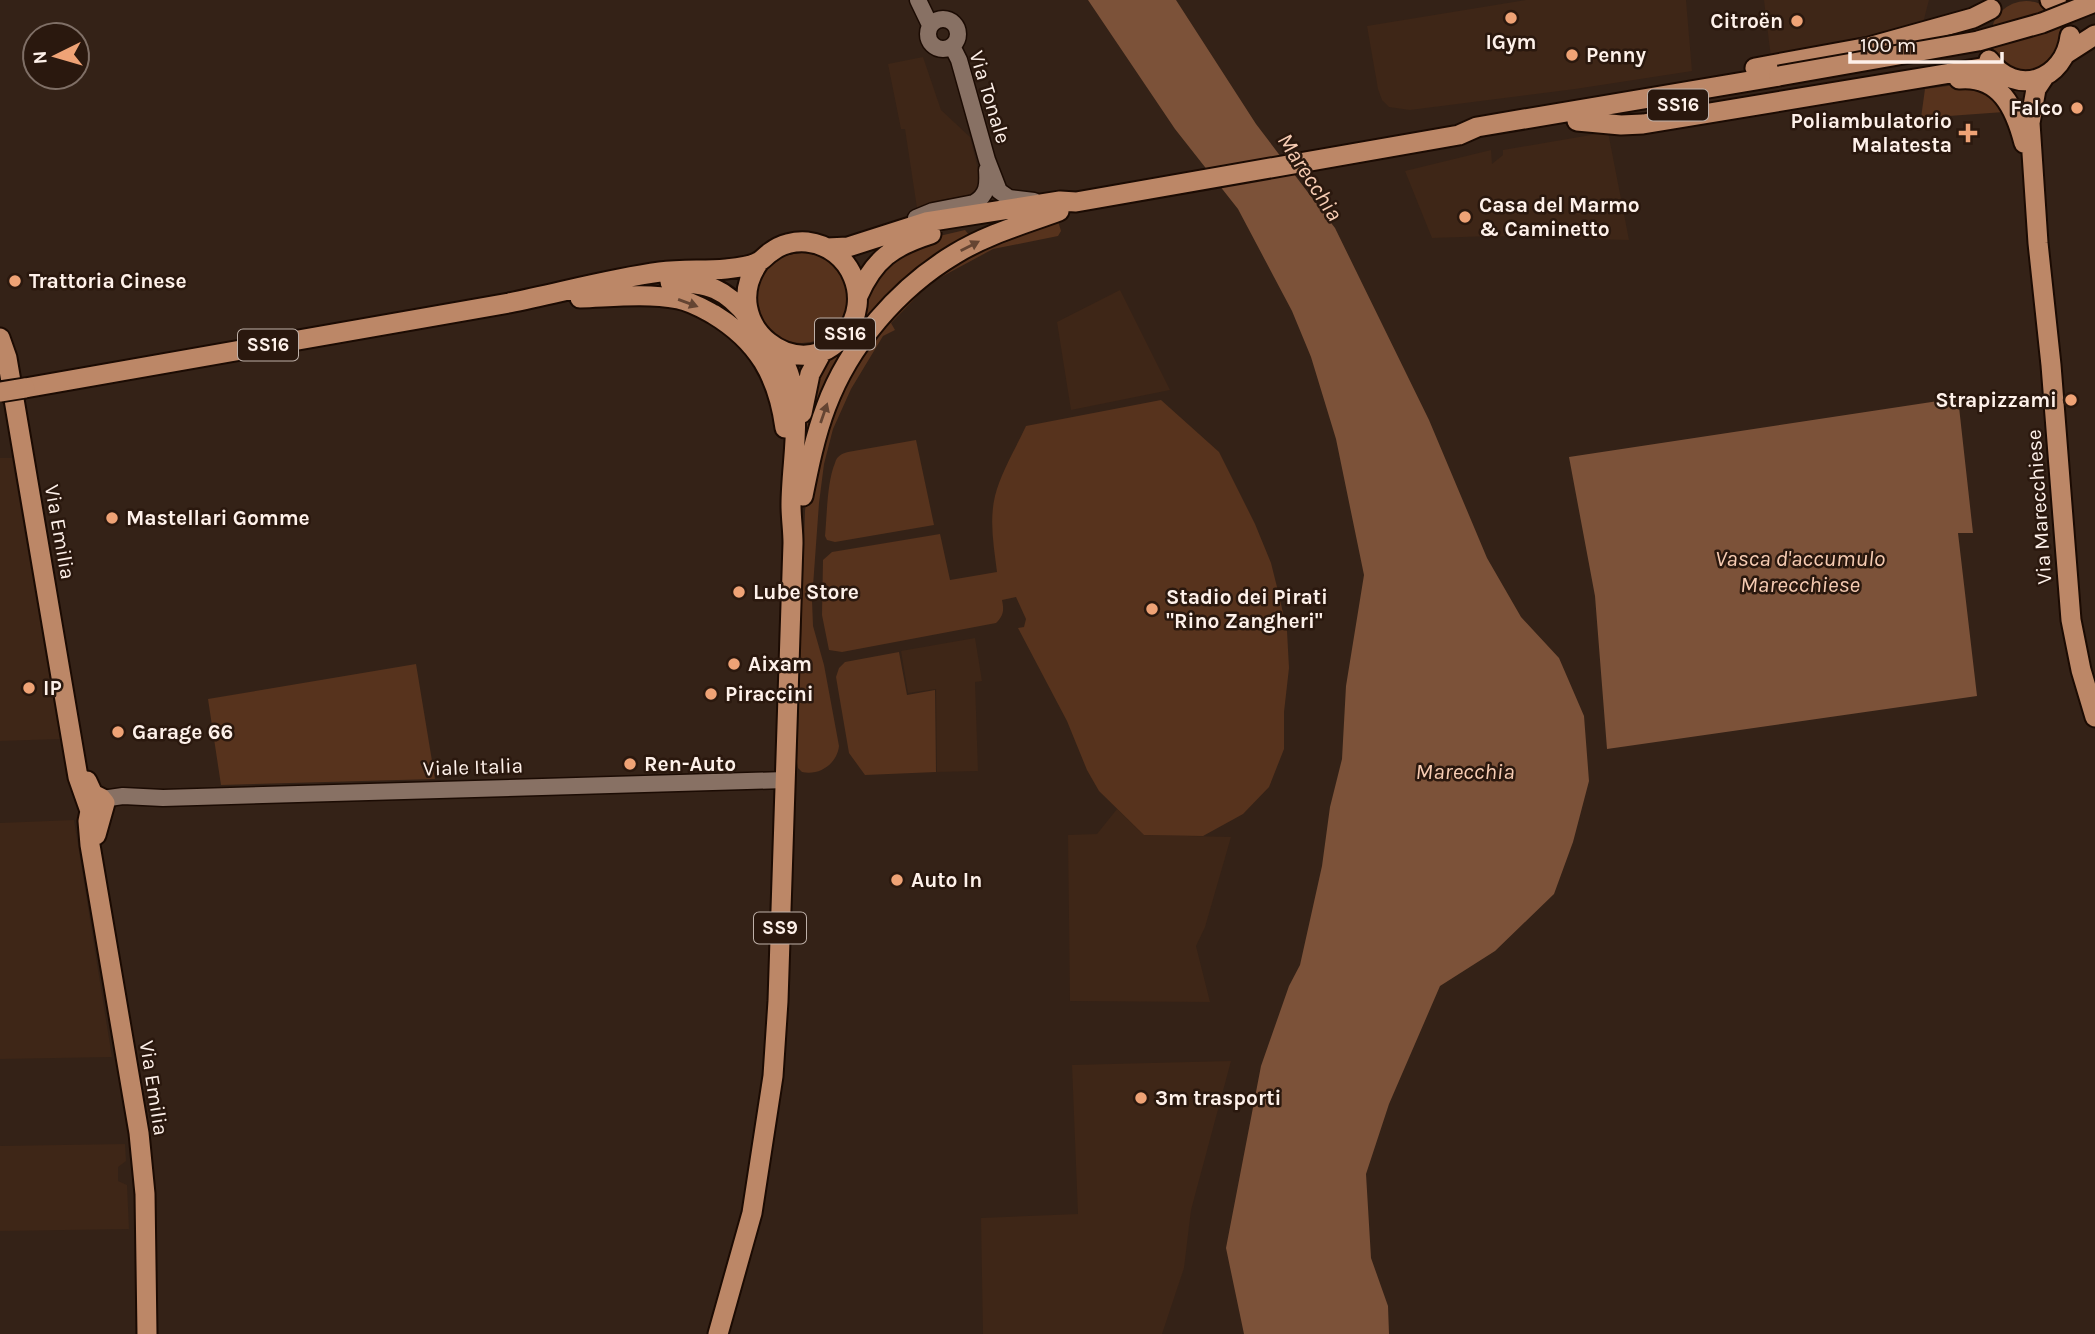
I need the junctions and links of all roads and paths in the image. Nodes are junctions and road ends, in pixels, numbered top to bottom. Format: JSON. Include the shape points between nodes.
{"nodes":[{"id":1,"x":918,"y":0,"type":"edge"},
{"id":2,"x":1998,"y":2,"type":"edge"},
{"id":3,"x":2095,"y":2,"type":"edge"},
{"id":4,"x":2095,"y":16,"type":"edge"},
{"id":5,"x":1982,"y":29,"type":"dead end"},
{"id":6,"x":2095,"y":35,"type":"edge"},
{"id":7,"x":2044,"y":77,"type":"junction"},
{"id":8,"x":2013,"y":79,"type":"junction"},
{"id":9,"x":1779,"y":82,"type":"junction"},
{"id":10,"x":1857,"y":88,"type":"junction"},
{"id":11,"x":1578,"y":115,"type":"junction"},
{"id":12,"x":2030,"y":123,"type":"junction"},
{"id":13,"x":987,"y":160,"type":"junction"},
{"id":14,"x":2034,"y":178,"type":"junction"},
{"id":15,"x":1059,"y":206,"type":"junction"},
{"id":16,"x":900,"y":230,"type":"junction"},
{"id":17,"x":827,"y":248,"type":"junction"},
{"id":18,"x":759,"y":262,"type":"junction"},
{"id":19,"x":858,"y":296,"type":"junction"},
{"id":20,"x":572,"y":298,"type":"junction"},
{"id":21,"x":510,"y":302,"type":"junction"},
{"id":22,"x":750,"y":318,"type":"junction"},
{"id":23,"x":1,"y":342,"type":"edge"},
{"id":24,"x":775,"y":348,"type":"junction"},
{"id":25,"x":823,"y":351,"type":"junction"},
{"id":26,"x":0,"y":392,"type":"edge"},
{"id":27,"x":796,"y":504,"type":"junction"},
{"id":28,"x":2095,"y":717,"type":"edge"},
{"id":29,"x":785,"y":780,"type":"junction"},
{"id":30,"x":97,"y":805,"type":"junction"},
{"id":31,"x":147,"y":1334,"type":"edge"},
{"id":32,"x":718,"y":1334,"type":"edge"}],
"edges":[{"from":1,"to":13,"type":"street","name":"Via Tonale","via":[[930,25],[942,19],[954,24],[958,33],[952,46]]},
{"from":2,"to":5,"type":"main road"},
{"from":2,"to":11,"type":"main road","via":[[1973,18],[1869,47],[1617,91],[1594,99]]},
{"from":3,"to":9,"type":"main road","number":"SS16","bridge":true,"via":[[1978,41]]},
{"from":4,"to":9,"type":"main road","number":"SS16","via":[[2045,36],[1980,52]]},
{"from":6,"to":7,"type":"main road","via":[[2068,44],[2057,67]]},
{"from":7,"to":8,"type":"main road"},
{"from":7,"to":12,"type":"main road","name":"Via Marecchiese","via":[[2036,89]]},
{"from":8,"to":10,"type":"main road","via":[[1991,63]]},
{"from":8,"to":12,"type":"main road","name":"Via Marecchiese"},
{"from":9,"to":11,"type":"main road","number":"SS16"},
{"from":10,"to":11,"type":"main road","via":[[1643,124],[1621,125]]},
{"from":10,"to":14,"type":"main road","via":[[1967,78],[1990,83],[2013,111]]},
{"from":11,"to":15,"type":"main road","number":"SS16","via":[[1477,127],[1459,135]]},
{"from":12,"to":14,"type":"main road","name":"Via Marecchiese"},
{"from":13,"to":15,"type":"street","name":"Via Tonale","via":[[1003,195]]},
{"from":13,"to":16,"type":"street","name":"Via Tonale","via":[[988,188],[980,200],[933,211]]},
{"from":14,"to":28,"type":"main road","name":"Via Marecchiese","via":[[2070,620]]},
{"from":15,"to":16,"type":"main road","number":"SS16","via":[[926,222]]},
{"from":15,"to":19,"type":"main road","number":"SS16","via":[[910,241],[878,261]]},
{"from":27,"to":15,"type":"main road","one_way":true,"via":[[830,397],[856,349],[886,310],[956,254]]},
{"from":16,"to":17,"type":"main road","number":"SS16","via":[[848,247]]},
{"from":17,"to":18,"type":"main road","number":"SS16","via":[[792,243],[769,252]]},
{"from":17,"to":19,"type":"main road","number":"SS16","via":[[851,271]]},
{"from":18,"to":21,"type":"main road","number":"SS16","via":[[723,270],[660,272]]},
{"from":18,"to":22,"type":"main road","via":[[746,292]]},
{"from":19,"to":25,"type":"main road","number":"SS16","via":[[850,327]]},
{"from":20,"to":21,"type":"main road","number":"SS16"},
{"from":20,"to":22,"type":"main road","number":"SS16","via":[[608,289],[694,282],[735,300]]},
{"from":20,"to":27,"type":"main road","one_way":true,"via":[[681,299],[728,323],[749,341],[775,385]]},
{"from":21,"to":26,"type":"main road","number":"SS16","bridge":true},
{"from":22,"to":24,"type":"main road","number":"SS16"},
{"from":23,"to":30,"type":"main road","name":"Via Emilia","via":[[77,769],[83,796]]},
{"from":24,"to":25,"type":"main road","number":"SS16","via":[[798,354]]},
{"from":24,"to":27,"type":"main road","number":"SS9","via":[[790,373],[794,397]]},
{"from":25,"to":27,"type":"main road","number":"SS9","via":[[805,392]]},
{"from":27,"to":29,"type":"main road","number":"SS9"},
{"from":29,"to":30,"type":"street","name":"Viale Italia","via":[[163,798]]},
{"from":29,"to":32,"type":"main road","number":"SS9","via":[[773,1076],[752,1213]]},
{"from":30,"to":31,"type":"main road","name":"Via Emilia","via":[[88,821],[145,1194]]}]}
